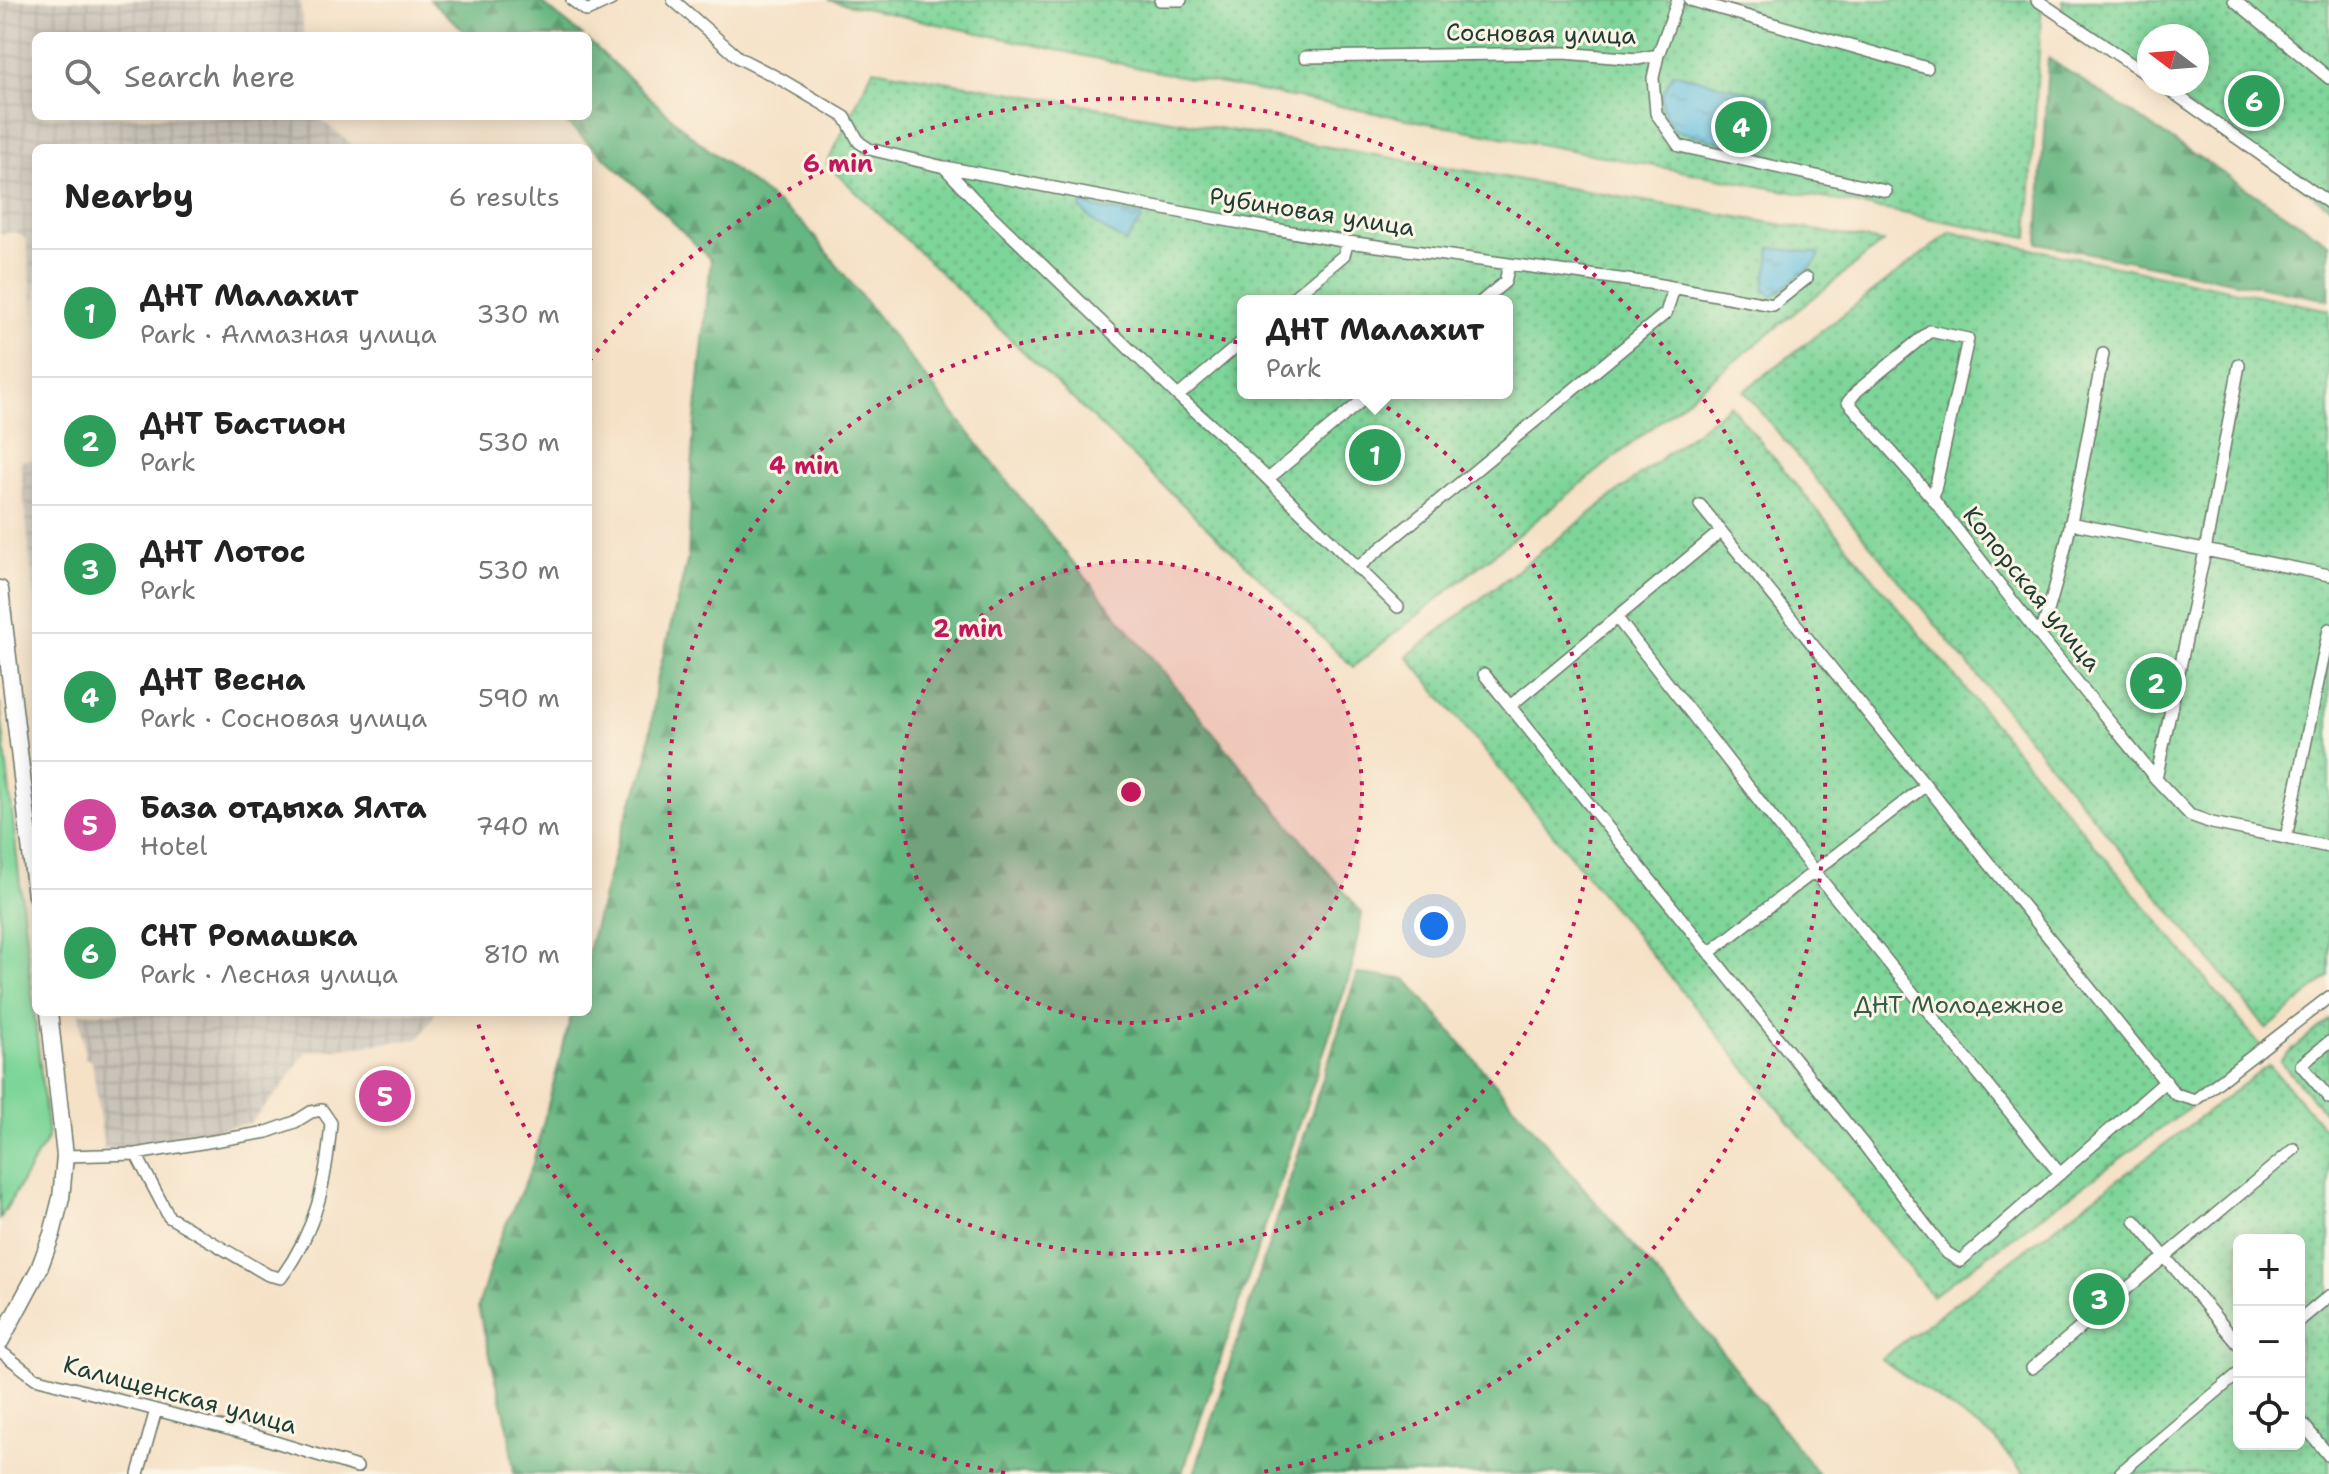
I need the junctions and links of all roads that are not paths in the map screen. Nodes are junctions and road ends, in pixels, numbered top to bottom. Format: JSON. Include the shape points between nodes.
{"nodes":[{"id":1,"x":572,"y":0,"type":"edge"},
{"id":2,"x":611,"y":0,"type":"edge"},
{"id":3,"x":673,"y":0,"type":"edge"},
{"id":4,"x":1160,"y":0,"type":"edge"},
{"id":5,"x":1181,"y":0,"type":"edge"},
{"id":6,"x":1678,"y":0,"type":"edge"},
{"id":7,"x":1690,"y":0,"type":"edge"},
{"id":8,"x":2037,"y":0,"type":"edge"},
{"id":9,"x":2234,"y":0,"type":"edge"},
{"id":10,"x":1658,"y":55,"type":"junction"},
{"id":11,"x":1305,"y":57,"type":"dead end"},
{"id":12,"x":1927,"y":68,"type":"dead end"},
{"id":13,"x":2137,"y":68,"type":"edge"},
{"id":14,"x":2329,"y":78,"type":"edge"},
{"id":15,"x":2178,"y":96,"type":"edge"},
{"id":16,"x":944,"y":167,"type":"junction"},
{"id":17,"x":1886,"y":191,"type":"dead end"},
{"id":18,"x":2329,"y":203,"type":"edge"},
{"id":19,"x":1348,"y":242,"type":"junction"},
{"id":20,"x":1509,"y":264,"type":"junction"},
{"id":21,"x":1807,"y":278,"type":"dead end"},
{"id":22,"x":1674,"y":288,"type":"junction"},
{"id":23,"x":1296,"y":295,"type":"edge"},
{"id":24,"x":1489,"y":295,"type":"edge"},
{"id":25,"x":1237,"y":346,"type":"edge"},
{"id":26,"x":2103,"y":354,"type":"dead end"},
{"id":27,"x":2239,"y":365,"type":"dead end"},
{"id":28,"x":1178,"y":396,"type":"junction"},
{"id":29,"x":1364,"y":399,"type":"edge"},
{"id":30,"x":1268,"y":479,"type":"junction"},
{"id":31,"x":1933,"y":499,"type":"junction"},
{"id":32,"x":1700,"y":505,"type":"dead end"},
{"id":33,"x":2070,"y":523,"type":"junction"},
{"id":34,"x":1721,"y":531,"type":"junction"},
{"id":35,"x":2205,"y":551,"type":"junction"},
{"id":36,"x":1357,"y":568,"type":"junction"},
{"id":37,"x":2329,"y":575,"type":"edge"},
{"id":38,"x":0,"y":589,"type":"edge"},
{"id":39,"x":1398,"y":607,"type":"dead end"},
{"id":40,"x":1617,"y":618,"type":"junction"},
{"id":41,"x":2329,"y":629,"type":"edge"},
{"id":42,"x":2040,"y":636,"type":"junction"},
{"id":43,"x":1484,"y":674,"type":"dead end"},
{"id":44,"x":1510,"y":706,"type":"junction"},
{"id":45,"x":2156,"y":779,"type":"junction"},
{"id":46,"x":1926,"y":785,"type":"junction"},
{"id":47,"x":2286,"y":838,"type":"junction"},
{"id":48,"x":2329,"y":847,"type":"edge"},
{"id":49,"x":32,"y":862,"type":"edge"},
{"id":50,"x":1814,"y":871,"type":"junction"},
{"id":51,"x":1709,"y":953,"type":"junction"},
{"id":52,"x":2329,"y":997,"type":"edge"},
{"id":53,"x":49,"y":1016,"type":"edge"},
{"id":54,"x":2329,"y":1042,"type":"edge"},
{"id":55,"x":2166,"y":1081,"type":"junction"},
{"id":56,"x":2329,"y":1098,"type":"edge"},
{"id":57,"x":2294,"y":1149,"type":"dead end"},
{"id":58,"x":136,"y":1154,"type":"junction"},
{"id":59,"x":65,"y":1156,"type":"junction"},
{"id":60,"x":2060,"y":1174,"type":"junction"},
{"id":61,"x":2135,"y":1221,"type":"dead end"},
{"id":62,"x":2164,"y":1257,"type":"junction"},
{"id":63,"x":2329,"y":1296,"type":"edge"},
{"id":64,"x":2305,"y":1316,"type":"edge"},
{"id":65,"x":2233,"y":1338,"type":"edge"},
{"id":66,"x":0,"y":1342,"type":"edge"},
{"id":67,"x":0,"y":1351,"type":"edge"},
{"id":68,"x":2032,"y":1368,"type":"dead end"},
{"id":69,"x":2233,"y":1378,"type":"edge"},
{"id":70,"x":156,"y":1410,"type":"junction"},
{"id":71,"x":2305,"y":1426,"type":"edge"},
{"id":72,"x":2329,"y":1456,"type":"edge"},
{"id":73,"x":357,"y":1467,"type":"dead end"},
{"id":74,"x":2121,"y":1472,"type":"dead end"},
{"id":75,"x":138,"y":1474,"type":"edge"}],
"edges":[{"from":1,"to":2,"type":"street","via":[[587,11]]},
{"from":3,"to":16,"type":"street","name":"Рубиновая улица","via":[[739,58],[845,117],[869,149]]},
{"from":4,"to":5,"type":"street"},
{"from":6,"to":10,"type":"street"},
{"from":7,"to":12,"type":"street"},
{"from":8,"to":13,"type":"street"},
{"from":9,"to":14,"type":"street"},
{"from":10,"to":11,"type":"street","name":"Сосновая улица"},
{"from":10,"to":17,"type":"street","name":"Сосновая улица","via":[[1653,78],[1656,113],[1679,146]]},
{"from":15,"to":18,"type":"street"},
{"from":16,"to":19,"type":"street","name":"Рубиновая улица"},
{"from":16,"to":28,"type":"street"},
{"from":19,"to":20,"type":"street","name":"Рубиновая улица"},
{"from":19,"to":23,"type":"street","via":[[1344,255]]},
{"from":20,"to":22,"type":"street","name":"Рубиновая улица"},
{"from":20,"to":24,"type":"street","via":[[1505,282]]},
{"from":21,"to":22,"type":"street","name":"Рубиновая улица","via":[[1773,305]]},
{"from":22,"to":36,"type":"street","via":[[1666,313]]},
{"from":25,"to":28,"type":"street"},
{"from":26,"to":33,"type":"street"},
{"from":27,"to":35,"type":"street"},
{"from":28,"to":30,"type":"street"},
{"from":29,"to":30,"type":"street"},
{"from":30,"to":36,"type":"street"},
{"from":31,"to":31,"type":"street","name":"Копорская улица","via":[[1848,402],[1930,331],[1968,339]]},
{"from":31,"to":42,"type":"street","name":"Копорская улица"},
{"from":32,"to":34,"type":"street"},
{"from":33,"to":35,"type":"street"},
{"from":33,"to":42,"type":"street"},
{"from":34,"to":40,"type":"street"},
{"from":34,"to":46,"type":"street"},
{"from":35,"to":37,"type":"street"},
{"from":35,"to":45,"type":"street"},
{"from":36,"to":39,"type":"street"},
{"from":38,"to":49,"type":"main road"},
{"from":40,"to":44,"type":"street"},
{"from":40,"to":50,"type":"street"},
{"from":41,"to":47,"type":"street"},
{"from":42,"to":45,"type":"street","name":"Копорская улица"},
{"from":43,"to":44,"type":"street"},
{"from":44,"to":51,"type":"street"},
{"from":45,"to":47,"type":"street","name":"Копорская улица","via":[[2190,815]]},
{"from":46,"to":50,"type":"street"},
{"from":46,"to":55,"type":"street"},
{"from":47,"to":48,"type":"street","name":"Копорская улица"},
{"from":50,"to":51,"type":"street"},
{"from":50,"to":60,"type":"street"},
{"from":51,"to":60,"type":"street","via":[[1947,1253],[1960,1261]]},
{"from":52,"to":55,"type":"street","via":[[2195,1100],[2175,1094]]},
{"from":53,"to":59,"type":"main road"},
{"from":54,"to":56,"type":"street","via":[[2301,1065]]},
{"from":55,"to":60,"type":"street"},
{"from":57,"to":62,"type":"street"},
{"from":58,"to":58,"type":"street","via":[[267,1132],[322,1110],[331,1123],[317,1210],[281,1278],[169,1217]]},
{"from":58,"to":59,"type":"street"},
{"from":59,"to":66,"type":"main road","via":[[52,1234],[29,1291]]},
{"from":61,"to":62,"type":"street"},
{"from":62,"to":65,"type":"street"},
{"from":62,"to":68,"type":"street"},
{"from":63,"to":64,"type":"street"},
{"from":67,"to":70,"type":"street","name":"Калищенская улица","via":[[35,1378]]},
{"from":69,"to":74,"type":"street"},
{"from":70,"to":73,"type":"street","name":"Калищенская улица"},
{"from":70,"to":75,"type":"street"},
{"from":71,"to":72,"type":"street"}]}
